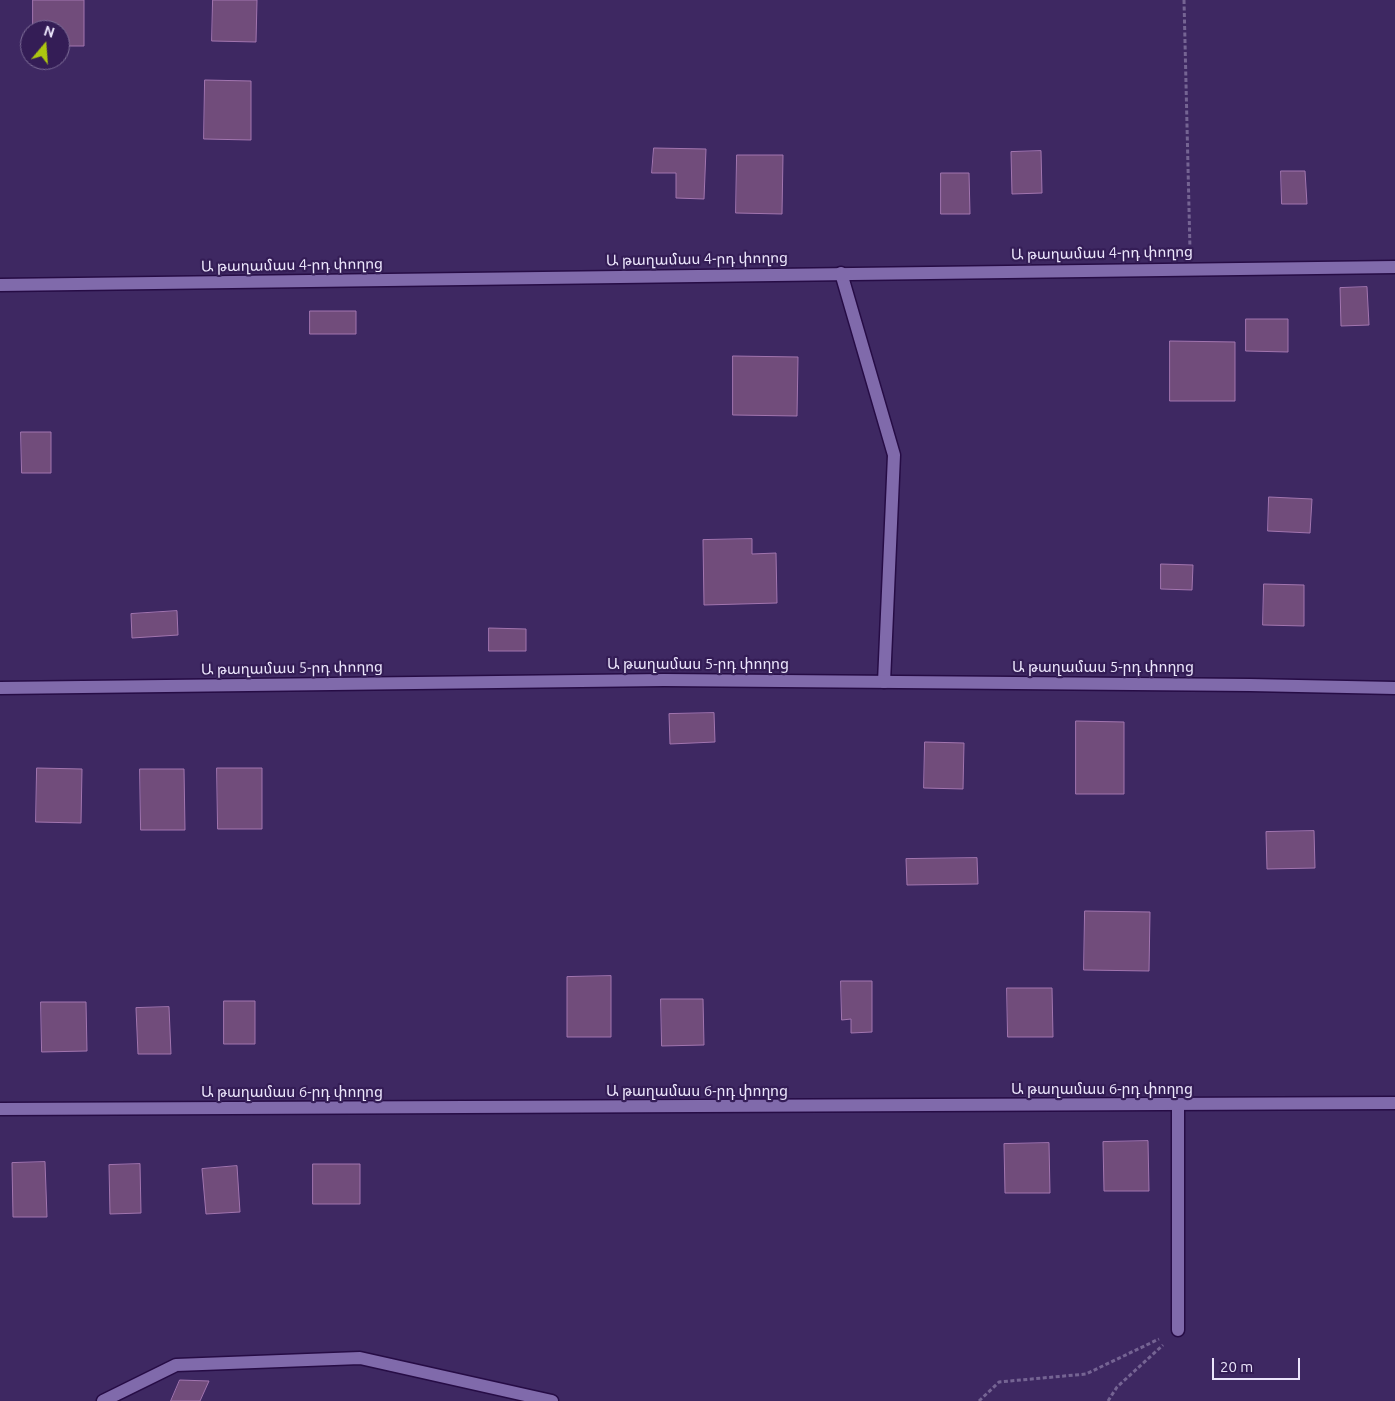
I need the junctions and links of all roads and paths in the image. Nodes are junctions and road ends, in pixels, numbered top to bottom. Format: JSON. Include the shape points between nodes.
{"nodes":[{"id":1,"x":1184,"y":0,"type":"edge"},
{"id":2,"x":1395,"y":267,"type":"edge"},
{"id":3,"x":1191,"y":268,"type":"junction"},
{"id":4,"x":841,"y":273,"type":"junction"},
{"id":5,"x":0,"y":285,"type":"edge"},
{"id":6,"x":884,"y":682,"type":"junction"},
{"id":7,"x":0,"y":688,"type":"edge"},
{"id":8,"x":1395,"y":688,"type":"edge"},
{"id":9,"x":1395,"y":1103,"type":"edge"},
{"id":10,"x":1178,"y":1104,"type":"junction"},
{"id":11,"x":0,"y":1109,"type":"edge"},
{"id":12,"x":1178,"y":1330,"type":"junction"},
{"id":13,"x":103,"y":1401,"type":"edge"},
{"id":14,"x":552,"y":1401,"type":"edge"},
{"id":15,"x":979,"y":1401,"type":"edge"},
{"id":16,"x":1108,"y":1401,"type":"edge"}],
"edges":[{"from":1,"to":3,"type":"path"},
{"from":2,"to":3,"type":"street","name":"Ա թաղամաս 4-րդ փողոց"},
{"from":3,"to":4,"type":"street","name":"Ա թաղամաս 4-րդ փողոց"},
{"from":4,"to":5,"type":"street","name":"Ա թաղամաս 4-րդ փողոց"},
{"from":4,"to":6,"type":"street","via":[[894,454]]},
{"from":6,"to":7,"type":"street","name":"Ա թաղամաս 5-րդ փողոց","via":[[664,680]]},
{"from":6,"to":8,"type":"street","name":"Ա թաղամաս 5-րդ փողոց"},
{"from":9,"to":10,"type":"street","name":"Ա թաղամաս 6-րդ փողոց"},
{"from":10,"to":11,"type":"street","name":"Ա թաղամաս 6-րդ փողոց"},
{"from":10,"to":12,"type":"street"},
{"from":12,"to":15,"type":"path","via":[[1086,1374],[999,1382]]},
{"from":12,"to":16,"type":"path","via":[[1117,1387]]},
{"from":13,"to":14,"type":"street","via":[[176,1365],[360,1358]]}]}
